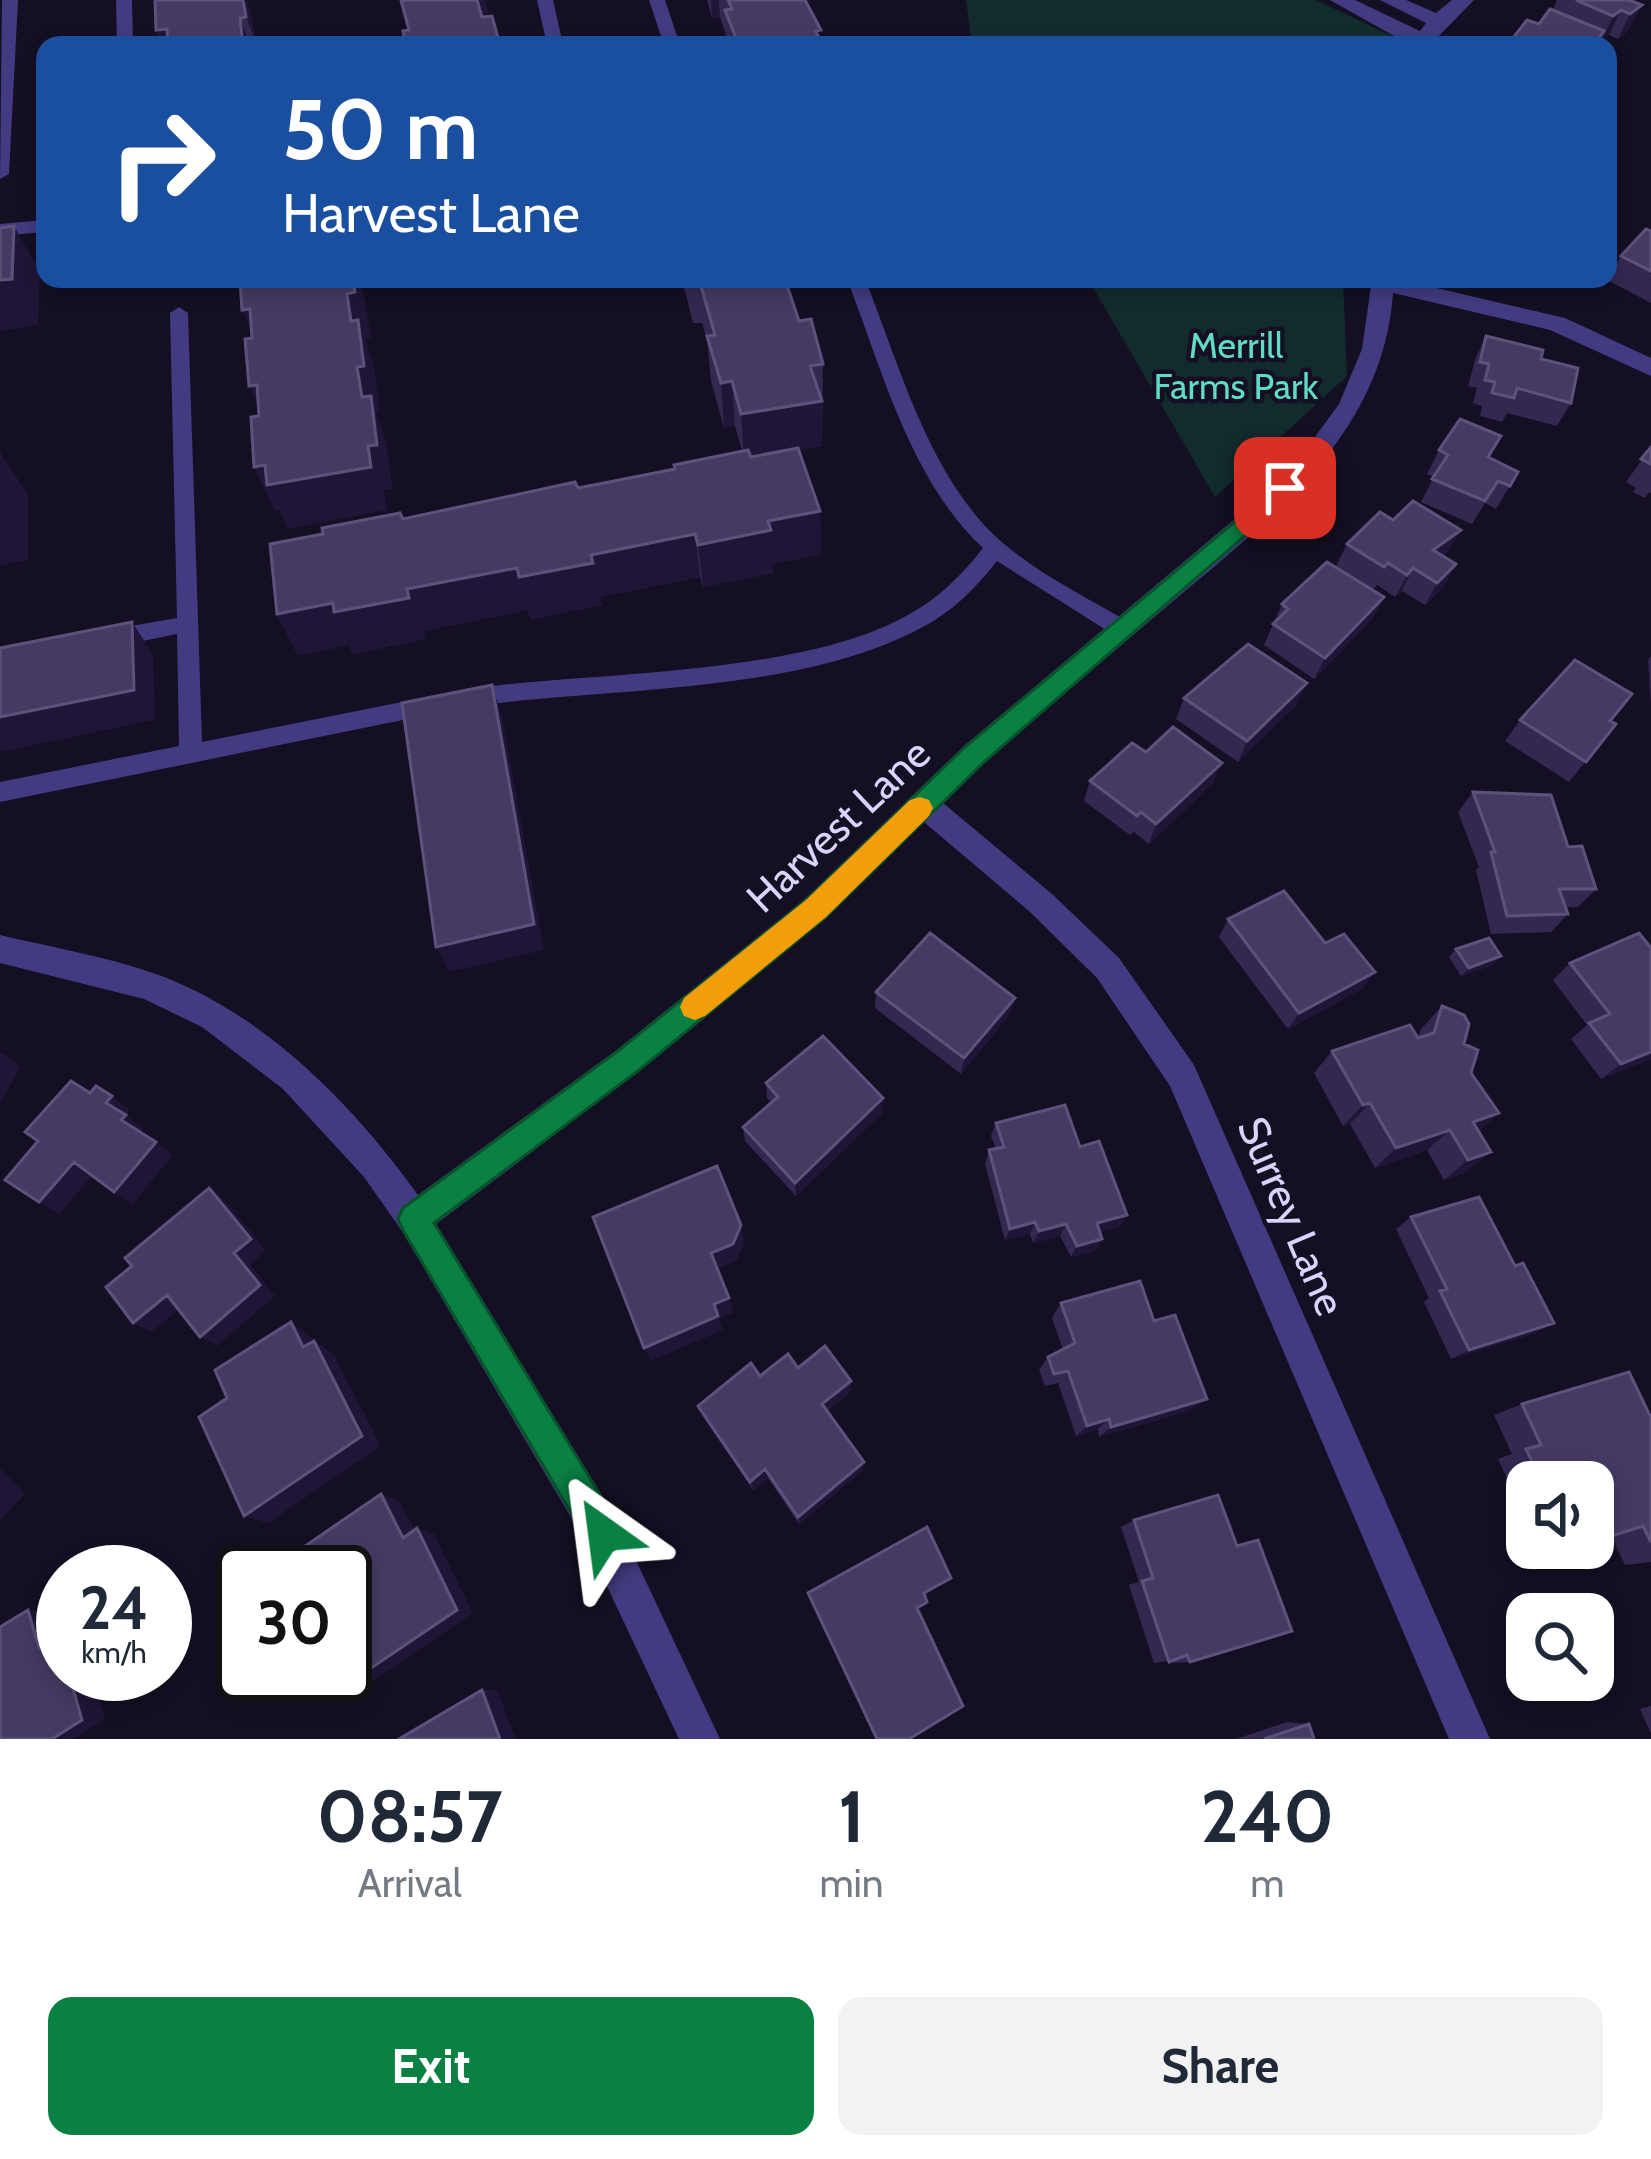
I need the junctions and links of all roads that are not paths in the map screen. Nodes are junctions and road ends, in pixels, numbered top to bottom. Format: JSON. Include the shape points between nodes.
{"nodes":[{"id":1,"x":10,"y":0,"type":"edge"},
{"id":2,"x":124,"y":0,"type":"edge"},
{"id":3,"x":545,"y":0,"type":"edge"},
{"id":4,"x":657,"y":0,"type":"edge"},
{"id":5,"x":1340,"y":0,"type":"edge"},
{"id":6,"x":1390,"y":0,"type":"edge"},
{"id":7,"x":1464,"y":0,"type":"edge"},
{"id":8,"x":1438,"y":21,"type":"junction"},
{"id":9,"x":125,"y":36,"type":"edge"},
{"id":10,"x":553,"y":36,"type":"edge"},
{"id":11,"x":670,"y":36,"type":"edge"},
{"id":12,"x":1409,"y":36,"type":"edge"},
{"id":13,"x":1426,"y":36,"type":"edge"},
{"id":14,"x":0,"y":174,"type":"edge"},
{"id":15,"x":36,"y":227,"type":"edge"},
{"id":16,"x":0,"y":230,"type":"edge"},
{"id":17,"x":860,"y":288,"type":"edge"},
{"id":18,"x":1382,"y":288,"type":"edge"},
{"id":19,"x":1411,"y":288,"type":"edge"},
{"id":20,"x":179,"y":313,"type":"dead end"},
{"id":21,"x":1651,"y":368,"type":"edge"},
{"id":22,"x":995,"y":548,"type":"junction"},
{"id":23,"x":188,"y":624,"type":"junction"},
{"id":24,"x":1122,"y":629,"type":"junction"},
{"id":25,"x":94,"y":642,"type":"edge"},
{"id":26,"x":191,"y":753,"type":"junction"},
{"id":27,"x":0,"y":792,"type":"edge"},
{"id":28,"x":923,"y":804,"type":"junction"},
{"id":29,"x":0,"y":949,"type":"edge"},
{"id":30,"x":414,"y":1219,"type":"junction"},
{"id":31,"x":700,"y":1739,"type":"edge"},
{"id":32,"x":1470,"y":1739,"type":"edge"}],
"edges":[{"from":1,"to":14,"type":"lane"},
{"from":2,"to":9,"type":"lane"},
{"from":3,"to":10,"type":"lane"},
{"from":4,"to":11,"type":"lane"},
{"from":5,"to":12,"type":"street"},
{"from":6,"to":8,"type":"street"},
{"from":7,"to":8,"type":"street"},
{"from":8,"to":13,"type":"street"},
{"from":15,"to":16,"type":"lane"},
{"from":17,"to":22,"type":"lane","via":[[958,508]]},
{"from":18,"to":24,"type":"street","name":"Harvest Lane","via":[[1377,351],[1354,406],[1264,509]]},
{"from":19,"to":21,"type":"street","via":[[1557,324]]},
{"from":20,"to":23,"type":"lane"},
{"from":22,"to":24,"type":"lane"},
{"from":22,"to":26,"type":"lane","via":[[958,592],[902,628],[836,652],[503,692]]},
{"from":23,"to":25,"type":"lane"},
{"from":23,"to":26,"type":"lane"},
{"from":24,"to":28,"type":"street","name":"Harvest Lane"},
{"from":26,"to":27,"type":"lane"},
{"from":28,"to":30,"type":"street","name":"Harvest Lane","via":[[816,908]]},
{"from":28,"to":32,"type":"street","name":"Surrey Lane","via":[[1108,968],[1182,1076]]},
{"from":29,"to":30,"type":"street","via":[[149,986],[213,1017],[295,1078]]},
{"from":30,"to":31,"type":"street","via":[[604,1534]]}]}
